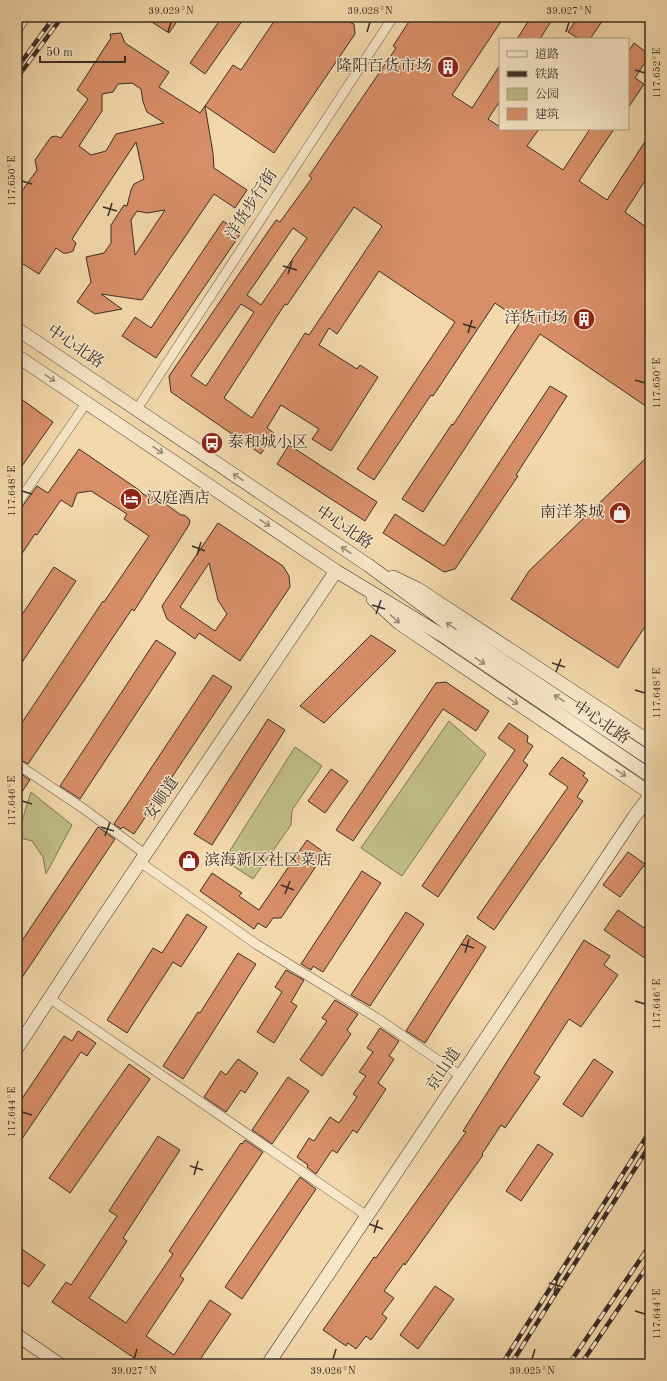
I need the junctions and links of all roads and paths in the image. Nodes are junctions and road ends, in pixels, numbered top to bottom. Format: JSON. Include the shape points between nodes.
{"nodes":[{"id":1,"x":24,"y":17,"type":"edge"},
{"id":2,"x":393,"y":17,"type":"edge"},
{"id":3,"x":17,"y":27,"type":"edge"},
{"id":4,"x":17,"y":329,"type":"edge"},
{"id":5,"x":17,"y":356,"type":"edge"},
{"id":6,"x":86,"y":402,"type":"junction"},
{"id":7,"x":137,"y":409,"type":"junction"},
{"id":8,"x":17,"y":504,"type":"edge"},
{"id":9,"x":368,"y":565,"type":"junction"},
{"id":10,"x":336,"y":571,"type":"junction"},
{"id":11,"x":356,"y":583,"type":"junction"},
{"id":12,"x":650,"y":742,"type":"edge"},
{"id":13,"x":650,"y":759,"type":"edge"},
{"id":14,"x":17,"y":764,"type":"edge"},
{"id":15,"x":646,"y":774,"type":"dead end"},
{"id":16,"x":650,"y":794,"type":"edge"},
{"id":17,"x":143,"y":858,"type":"junction"},
{"id":18,"x":49,"y":998,"type":"junction"},
{"id":19,"x":17,"y":1048,"type":"edge"},
{"id":20,"x":461,"y":1076,"type":"junction"},
{"id":21,"x":367,"y":1216,"type":"junction"},
{"id":22,"x":17,"y":1335,"type":"edge"},
{"id":23,"x":59,"y":1364,"type":"edge"},
{"id":24,"x":268,"y":1364,"type":"edge"}],
"edges":[{"from":1,"to":3,"type":"street"},
{"from":2,"to":7,"type":"street","name":"洋货步行街"},
{"from":4,"to":7,"type":"street","name":"中心北路"},
{"from":5,"to":6,"type":"street","name":"中心北路","one_way":true},
{"from":6,"to":8,"type":"street"},
{"from":6,"to":10,"type":"street","name":"中心北路","one_way":true},
{"from":9,"to":7,"type":"street","name":"中心北路","one_way":true},
{"from":9,"to":12,"type":"street","via":[[418,589]]},
{"from":13,"to":9,"type":"street","name":"中心北路","one_way":true,"via":[[455,629]]},
{"from":10,"to":11,"type":"street","name":"中心北路"},
{"from":10,"to":17,"type":"street","name":"安顺道"},
{"from":11,"to":15,"type":"street","name":"中心北路","one_way":true,"via":[[448,639]]},
{"from":11,"to":16,"type":"street","one_way":true,"via":[[399,623]]},
{"from":14,"to":17,"type":"street","via":[[81,807]]},
{"from":16,"to":20,"type":"street","name":"京山道"},
{"from":17,"to":18,"type":"street","name":"安顺道"},
{"from":17,"to":20,"type":"street","via":[[256,944],[377,1018]]},
{"from":18,"to":19,"type":"street","name":"安顺道"},
{"from":18,"to":21,"type":"street"},
{"from":20,"to":21,"type":"street","name":"京山道"},
{"from":21,"to":24,"type":"street","name":"京山道"},
{"from":22,"to":23,"type":"street"}]}
